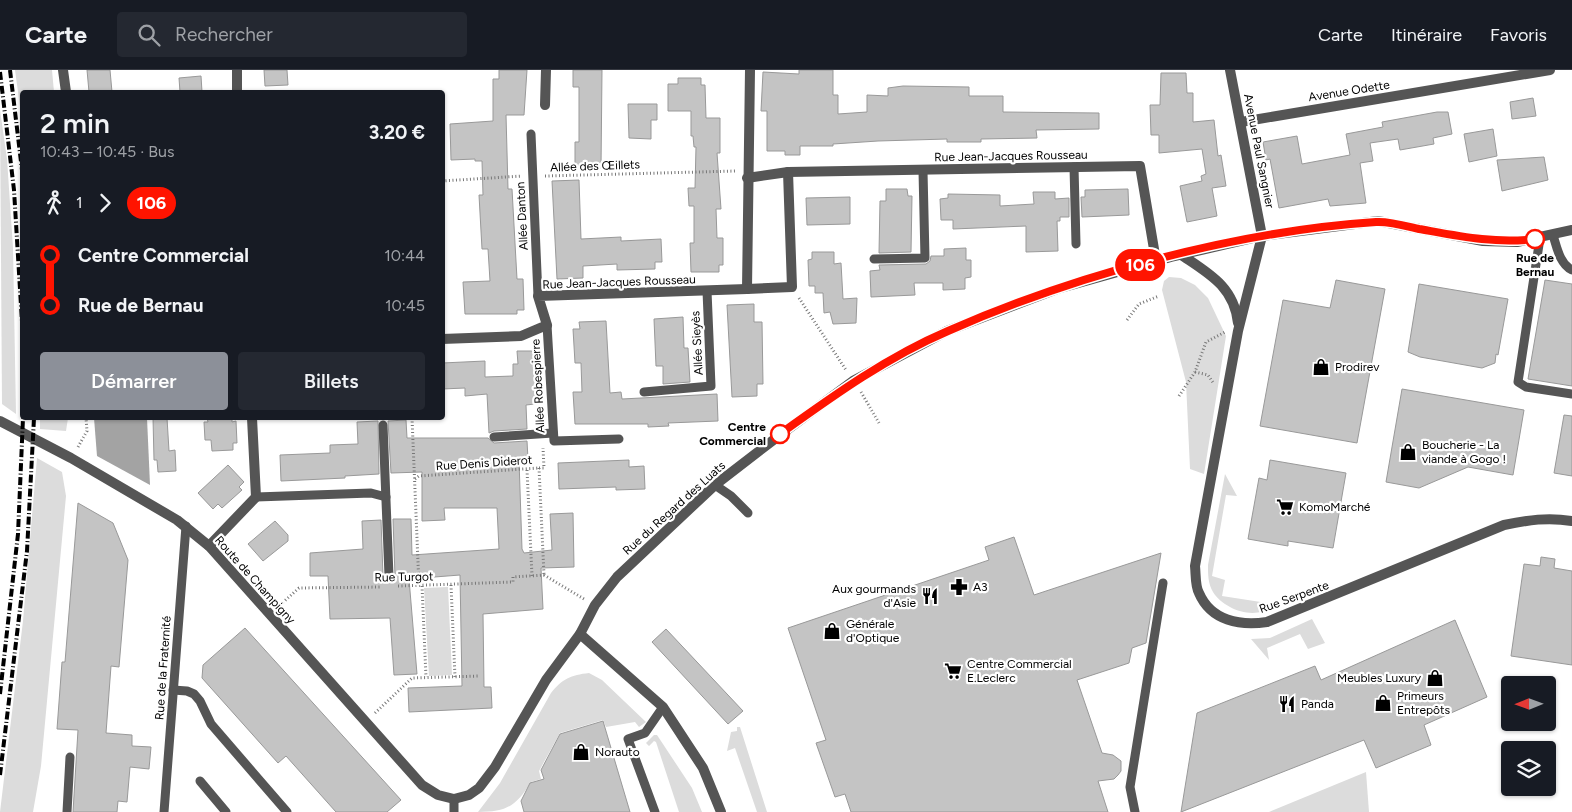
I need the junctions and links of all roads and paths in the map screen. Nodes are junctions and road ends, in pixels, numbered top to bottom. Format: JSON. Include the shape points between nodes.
{"nodes":[{"id":1,"x":63,"y":70,"type":"edge"},
{"id":2,"x":237,"y":70,"type":"edge"},
{"id":3,"x":546,"y":70,"type":"edge"},
{"id":4,"x":750,"y":70,"type":"edge"},
{"id":5,"x":1230,"y":70,"type":"edge"},
{"id":6,"x":1550,"y":70,"type":"edge"},
{"id":7,"x":66,"y":90,"type":"edge"},
{"id":8,"x":237,"y":90,"type":"edge"},
{"id":9,"x":545,"y":105,"type":"dead end"},
{"id":10,"x":1241,"y":122,"type":"junction"},
{"id":11,"x":531,"y":134,"type":"dead end"},
{"id":12,"x":1074,"y":167,"type":"junction"},
{"id":13,"x":924,"y":171,"type":"junction"},
{"id":14,"x":788,"y":172,"type":"junction"},
{"id":15,"x":532,"y":176,"type":"junction"},
{"id":16,"x":747,"y":178,"type":"junction"},
{"id":17,"x":445,"y":181,"type":"edge"},
{"id":18,"x":1572,"y":230,"type":"edge"},
{"id":19,"x":1554,"y":235,"type":"junction"},
{"id":20,"x":1262,"y":236,"type":"junction"},
{"id":21,"x":1540,"y":238,"type":"junction"},
{"id":22,"x":1076,"y":244,"type":"dead end"},
{"id":23,"x":1180,"y":254,"type":"junction"},
{"id":24,"x":874,"y":259,"type":"dead end"},
{"id":25,"x":1156,"y":261,"type":"junction"},
{"id":26,"x":1572,"y":270,"type":"edge"},
{"id":27,"x":792,"y":287,"type":"junction"},
{"id":28,"x":746,"y":289,"type":"junction"},
{"id":29,"x":707,"y":291,"type":"junction"},
{"id":30,"x":538,"y":296,"type":"junction"},
{"id":31,"x":1159,"y":296,"type":"dead end"},
{"id":32,"x":1127,"y":320,"type":"dead end"},
{"id":33,"x":547,"y":325,"type":"junction"},
{"id":34,"x":1238,"y":331,"type":"junction"},
{"id":35,"x":445,"y":339,"type":"edge"},
{"id":36,"x":854,"y":381,"type":"junction"},
{"id":37,"x":644,"y":392,"type":"dead end"},
{"id":38,"x":1572,"y":394,"type":"edge"},
{"id":39,"x":1179,"y":396,"type":"dead end"},
{"id":40,"x":86,"y":420,"type":"edge"},
{"id":41,"x":252,"y":420,"type":"edge"},
{"id":42,"x":412,"y":420,"type":"edge"},
{"id":43,"x":0,"y":421,"type":"edge"},
{"id":44,"x":878,"y":422,"type":"dead end"},
{"id":45,"x":383,"y":425,"type":"dead end"},
{"id":46,"x":553,"y":433,"type":"junction"},
{"id":47,"x":494,"y":437,"type":"dead end"},
{"id":48,"x":619,"y":439,"type":"dead end"},
{"id":49,"x":71,"y":458,"type":"junction"},
{"id":50,"x":527,"y":469,"type":"junction"},
{"id":51,"x":415,"y":480,"type":"junction"},
{"id":52,"x":715,"y":485,"type":"junction"},
{"id":53,"x":256,"y":497,"type":"junction"},
{"id":54,"x":386,"y":497,"type":"junction"},
{"id":55,"x":748,"y":514,"type":"dead end"},
{"id":56,"x":1572,"y":521,"type":"edge"},
{"id":57,"x":186,"y":526,"type":"junction"},
{"id":58,"x":209,"y":546,"type":"junction"},
{"id":59,"x":544,"y":575,"type":"junction"},
{"id":60,"x":389,"y":576,"type":"dead end"},
{"id":61,"x":532,"y":576,"type":"junction"},
{"id":62,"x":1163,"y":583,"type":"dead end"},
{"id":63,"x":451,"y":585,"type":"junction"},
{"id":64,"x":389,"y":586,"type":"dead end"},
{"id":65,"x":396,"y":586,"type":"dead end"},
{"id":66,"x":420,"y":586,"type":"junction"},
{"id":67,"x":595,"y":605,"type":"junction"},
{"id":68,"x":269,"y":615,"type":"junction"},
{"id":69,"x":580,"y":634,"type":"junction"},
{"id":70,"x":480,"y":676,"type":"dead end"},
{"id":71,"x":455,"y":677,"type":"junction"},
{"id":72,"x":426,"y":678,"type":"junction"},
{"id":73,"x":173,"y":690,"type":"junction"},
{"id":74,"x":663,"y":707,"type":"junction"},
{"id":75,"x":365,"y":722,"type":"junction"},
{"id":76,"x":70,"y":757,"type":"dead end"},
{"id":77,"x":200,"y":781,"type":"dead end"},
{"id":78,"x":454,"y":799,"type":"junction"},
{"id":79,"x":67,"y":812,"type":"edge"},
{"id":80,"x":164,"y":812,"type":"edge"},
{"id":81,"x":226,"y":812,"type":"edge"},
{"id":82,"x":288,"y":812,"type":"edge"},
{"id":83,"x":454,"y":812,"type":"edge"},
{"id":84,"x":655,"y":812,"type":"edge"},
{"id":85,"x":721,"y":812,"type":"edge"},
{"id":86,"x":1135,"y":812,"type":"edge"}],
"edges":[{"from":1,"to":7,"type":"street"},
{"from":2,"to":8,"type":"street"},
{"from":3,"to":9,"type":"street"},
{"from":4,"to":16,"type":"street"},
{"from":5,"to":10,"type":"street","name":"Avenue Paul Sangnier"},
{"from":6,"to":10,"type":"street","name":"Avenue Odette"},
{"from":10,"to":20,"type":"street","name":"Avenue Paul Sangnier"},
{"from":11,"to":15,"type":"lane","name":"Allée Danton"},
{"from":12,"to":13,"type":"street","name":"Rue Jean-Jacques Rousseau"},
{"from":12,"to":22,"type":"lane"},
{"from":12,"to":25,"type":"street","name":"Rue Jean-Jacques Rousseau","via":[[1140,166]]},
{"from":13,"to":14,"type":"street","name":"Rue Jean-Jacques Rousseau"},
{"from":13,"to":24,"type":"lane","via":[[925,258]]},
{"from":14,"to":16,"type":"street","name":"Rue Jean-Jacques Rousseau"},
{"from":14,"to":27,"type":"street"},
{"from":15,"to":16,"type":"path","name":"Allée des Œillets","via":[[734,169]]},
{"from":15,"to":17,"type":"path","name":"Allée des Œillets"},
{"from":15,"to":30,"type":"lane","name":"Allée Danton"},
{"from":16,"to":28,"type":"street"},
{"from":18,"to":19,"type":"street","name":"Rue du Regard des Luats"},
{"from":19,"to":21,"type":"street","name":"Rue du Regard des Luats"},
{"from":19,"to":26,"type":"lane","via":[[1562,260]]},
{"from":20,"to":21,"type":"street","name":"Rue du Regard des Luats","via":[[1378,221],[1483,241],[1517,242]]},
{"from":20,"to":23,"type":"street","name":"Rue du Regard des Luats"},
{"from":20,"to":34,"type":"street","name":"Rue Serpente"},
{"from":21,"to":38,"type":"lane","via":[[1518,382]]},
{"from":23,"to":25,"type":"street","name":"Rue du Regard des Luats"},
{"from":23,"to":34,"type":"street","name":"Rue Serpente","via":[[1221,282],[1236,310]]},
{"from":25,"to":36,"type":"street","name":"Rue du Regard des Luats","via":[[1057,289],[947,331]]},
{"from":27,"to":28,"type":"street","name":"Rue Jean-Jacques Rousseau"},
{"from":27,"to":36,"type":"path"},
{"from":28,"to":29,"type":"street","name":"Rue Jean-Jacques Rousseau"},
{"from":29,"to":30,"type":"street","name":"Rue Jean-Jacques Rousseau"},
{"from":29,"to":37,"type":"lane","name":"Allée Sieyès","via":[[711,386]]},
{"from":30,"to":33,"type":"street","name":"Rue Jean-Jacques Rousseau"},
{"from":31,"to":32,"type":"path","via":[[1140,304]]},
{"from":33,"to":35,"type":"street","via":[[521,336]]},
{"from":33,"to":46,"type":"lane","name":"Allée Robespierre"},
{"from":34,"to":39,"type":"path","via":[[1221,332],[1206,342],[1196,372]]},
{"from":34,"to":56,"type":"street","name":"Rue Serpente","via":[[1196,566],[1198,592],[1207,608],[1223,619],[1249,625],[1267,622],[1504,525],[1530,519]]},
{"from":36,"to":44,"type":"path"},
{"from":36,"to":52,"type":"street","name":"Rue du Regard des Luats"},
{"from":40,"to":49,"type":"path","via":[[87,430]]},
{"from":41,"to":53,"type":"street"},
{"from":42,"to":51,"type":"path"},
{"from":43,"to":49,"type":"street","name":"Route de Champigny"},
{"from":45,"to":54,"type":"lane"},
{"from":46,"to":47,"type":"lane"},
{"from":46,"to":48,"type":"lane","name":"Allée Robespierre","via":[[554,442]]},
{"from":49,"to":57,"type":"street","name":"Route de Champigny"},
{"from":50,"to":51,"type":"path","name":"Rue Denis Diderot","via":[[419,476]]},
{"from":50,"to":59,"type":"path","name":"Rue Denis Diderot","via":[[539,468]]},
{"from":50,"to":61,"type":"path"},
{"from":51,"to":66,"type":"path"},
{"from":52,"to":55,"type":"lane"},
{"from":52,"to":67,"type":"street","name":"Rue du Regard des Luats","via":[[617,577]]},
{"from":53,"to":54,"type":"lane","via":[[372,493]]},
{"from":53,"to":58,"type":"street"},
{"from":54,"to":60,"type":"lane"},
{"from":57,"to":58,"type":"street","name":"Route de Champigny"},
{"from":57,"to":73,"type":"lane","name":"Rue de la Fraternité"},
{"from":58,"to":68,"type":"street","name":"Route de Champigny"},
{"from":59,"to":61,"type":"path","name":"Rue Turgot"},
{"from":59,"to":67,"type":"path"},
{"from":61,"to":63,"type":"path","name":"Rue Turgot","via":[[513,577],[513,582]]},
{"from":62,"to":86,"type":"lane","via":[[1130,787]]},
{"from":63,"to":66,"type":"path","name":"Rue Turgot"},
{"from":63,"to":71,"type":"path"},
{"from":64,"to":68,"type":"path","name":"Rue Turgot","via":[[300,588]]},
{"from":65,"to":66,"type":"path","name":"Rue Turgot"},
{"from":66,"to":72,"type":"path"},
{"from":67,"to":69,"type":"street","name":"Rue du Regard des Luats"},
{"from":68,"to":75,"type":"street","name":"Route de Champigny"},
{"from":69,"to":74,"type":"street"},
{"from":69,"to":78,"type":"street","name":"Rue du Regard des Luats","via":[[546,680],[486,782],[469,795]]},
{"from":70,"to":71,"type":"path"},
{"from":71,"to":72,"type":"path"},
{"from":72,"to":75,"type":"path","via":[[412,678]]},
{"from":73,"to":80,"type":"lane","name":"Rue de la Fraternité"},
{"from":73,"to":82,"type":"lane","via":[[194,694],[211,724]]},
{"from":74,"to":84,"type":"lane","via":[[645,733],[628,739]]},
{"from":74,"to":85,"type":"street","via":[[704,768]]},
{"from":75,"to":78,"type":"street","name":"Route de Champigny","via":[[422,785],[438,795]]},
{"from":76,"to":79,"type":"lane"},
{"from":77,"to":81,"type":"lane"},
{"from":78,"to":83,"type":"lane"}]}
